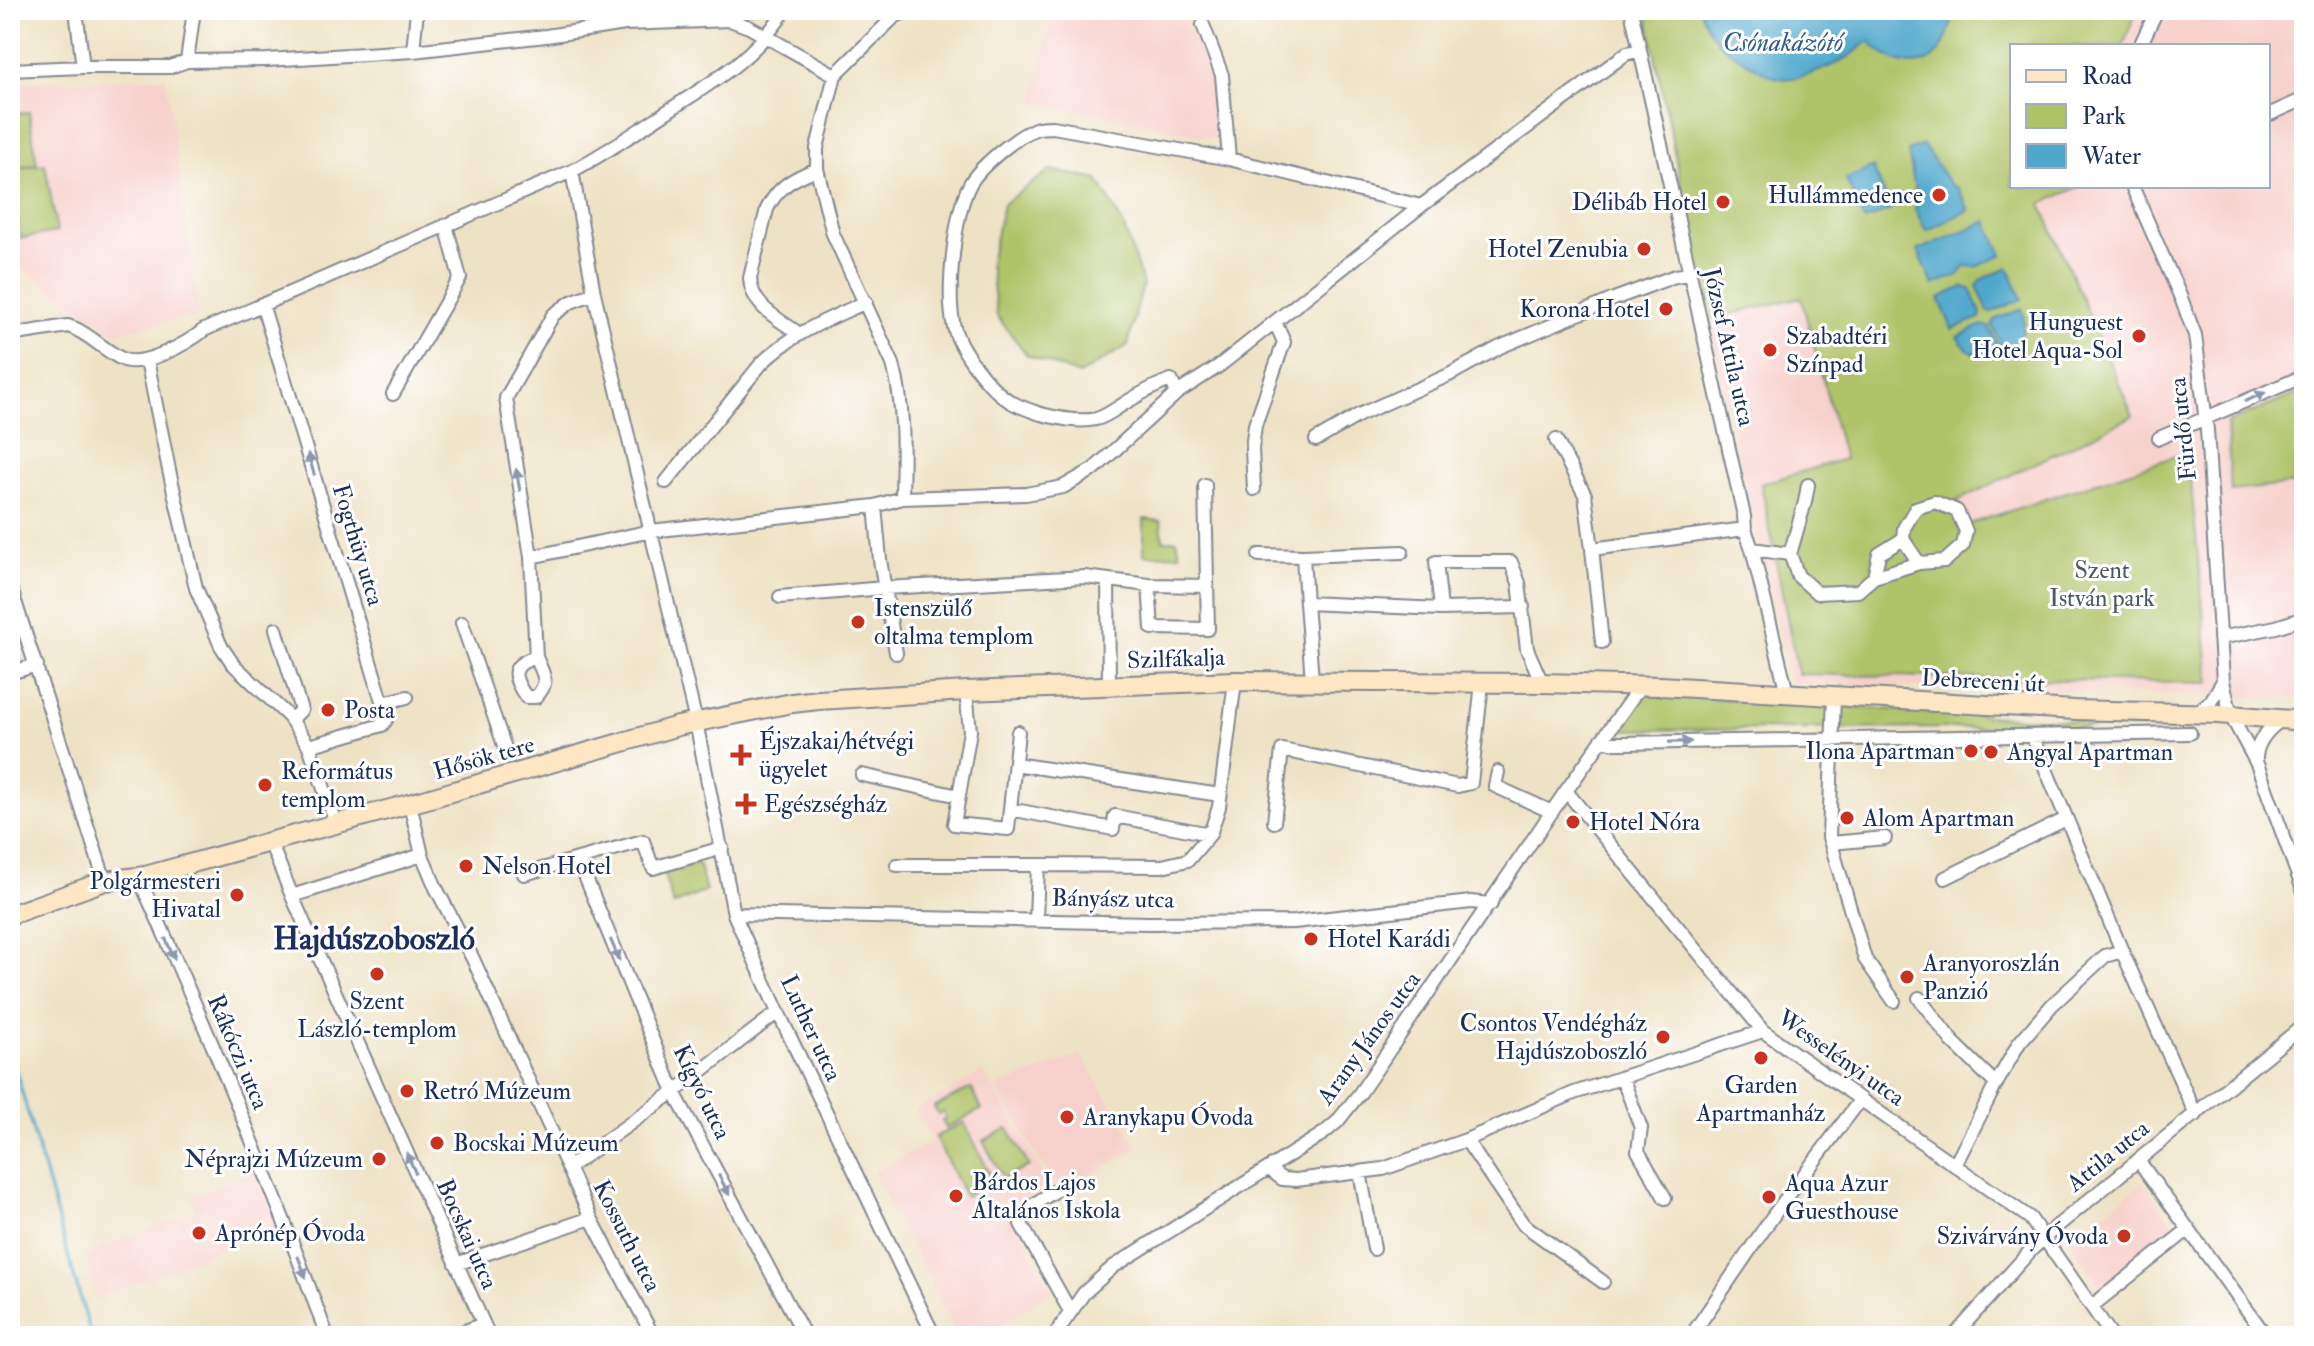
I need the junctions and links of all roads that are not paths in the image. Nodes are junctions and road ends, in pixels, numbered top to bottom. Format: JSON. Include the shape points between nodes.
{"nodes":[{"id":1,"x":76,"y":10,"type":"edge"},
{"id":2,"x":194,"y":10,"type":"edge"},
{"id":3,"x":417,"y":10,"type":"edge"},
{"id":4,"x":625,"y":10,"type":"edge"},
{"id":5,"x":741,"y":10,"type":"edge"},
{"id":6,"x":757,"y":10,"type":"edge"},
{"id":7,"x":785,"y":10,"type":"edge"},
{"id":8,"x":909,"y":10,"type":"edge"},
{"id":9,"x":1631,"y":10,"type":"edge"},
{"id":10,"x":2157,"y":10,"type":"edge"},
{"id":11,"x":732,"y":15,"type":"edge"},
{"id":12,"x":625,"y":24,"type":"junction"},
{"id":13,"x":1203,"y":25,"type":"dead end"},
{"id":14,"x":767,"y":36,"type":"junction"},
{"id":15,"x":2141,"y":44,"type":"edge"},
{"id":16,"x":413,"y":51,"type":"junction"},
{"id":17,"x":1640,"y":51,"type":"junction"},
{"id":18,"x":187,"y":61,"type":"junction"},
{"id":19,"x":83,"y":67,"type":"junction"},
{"id":20,"x":10,"y":70,"type":"edge"},
{"id":21,"x":835,"y":75,"type":"junction"},
{"id":22,"x":2304,"y":99,"type":"edge"},
{"id":23,"x":2270,"y":114,"type":"edge"},
{"id":24,"x":1229,"y":159,"type":"junction"},
{"id":25,"x":817,"y":169,"type":"junction"},
{"id":26,"x":572,"y":171,"type":"junction"},
{"id":27,"x":2133,"y":188,"type":"edge"},
{"id":28,"x":1421,"y":206,"type":"junction"},
{"id":29,"x":446,"y":225,"type":"junction"},
{"id":30,"x":1689,"y":274,"type":"junction"},
{"id":31,"x":594,"y":293,"type":"junction"},
{"id":32,"x":866,"y":302,"type":"junction"},
{"id":33,"x":262,"y":304,"type":"junction"},
{"id":34,"x":1275,"y":322,"type":"junction"},
{"id":35,"x":798,"y":333,"type":"junction"},
{"id":36,"x":10,"y":335,"type":"edge"},
{"id":37,"x":147,"y":360,"type":"junction"},
{"id":38,"x":2304,"y":376,"type":"edge"},
{"id":39,"x":1177,"y":393,"type":"junction"},
{"id":40,"x":393,"y":394,"type":"dead end"},
{"id":41,"x":2206,"y":418,"type":"junction"},
{"id":42,"x":2159,"y":438,"type":"dead end"},
{"id":43,"x":1316,"y":440,"type":"dead end"},
{"id":44,"x":1556,"y":440,"type":"dead end"},
{"id":45,"x":666,"y":482,"type":"dead end"},
{"id":46,"x":1205,"y":485,"type":"dead end"},
{"id":47,"x":1808,"y":485,"type":"dead end"},
{"id":48,"x":1254,"y":489,"type":"dead end"},
{"id":49,"x":902,"y":498,"type":"junction"},
{"id":50,"x":875,"y":506,"type":"junction"},
{"id":51,"x":1745,"y":529,"type":"junction"},
{"id":52,"x":651,"y":531,"type":"junction"},
{"id":53,"x":1903,"y":539,"type":"junction"},
{"id":54,"x":1592,"y":549,"type":"junction"},
{"id":55,"x":1752,"y":549,"type":"junction"},
{"id":56,"x":1402,"y":552,"type":"dead end"},
{"id":57,"x":1790,"y":554,"type":"junction"},
{"id":58,"x":1259,"y":555,"type":"dead end"},
{"id":59,"x":1303,"y":556,"type":"junction"},
{"id":60,"x":531,"y":557,"type":"junction"},
{"id":61,"x":1919,"y":563,"type":"junction"},
{"id":62,"x":1874,"y":577,"type":"junction"},
{"id":63,"x":1108,"y":581,"type":"junction"},
{"id":64,"x":1149,"y":585,"type":"junction"},
{"id":65,"x":10,"y":586,"type":"edge"},
{"id":66,"x":1207,"y":586,"type":"junction"},
{"id":67,"x":884,"y":588,"type":"junction"},
{"id":68,"x":780,"y":597,"type":"dead end"},
{"id":69,"x":1306,"y":603,"type":"junction"},
{"id":70,"x":1523,"y":607,"type":"junction"},
{"id":71,"x":1441,"y":609,"type":"junction"},
{"id":72,"x":2304,"y":618,"type":"edge"},
{"id":73,"x":462,"y":623,"type":"dead end"},
{"id":74,"x":276,"y":629,"type":"dead end"},
{"id":75,"x":2220,"y":638,"type":"junction"},
{"id":76,"x":1602,"y":642,"type":"dead end"},
{"id":77,"x":896,"y":653,"type":"dead end"},
{"id":78,"x":536,"y":657,"type":"dead end"},
{"id":79,"x":37,"y":665,"type":"junction"},
{"id":80,"x":10,"y":673,"type":"edge"},
{"id":81,"x":1312,"y":680,"type":"junction"},
{"id":82,"x":1235,"y":681,"type":"junction"},
{"id":83,"x":2223,"y":681,"type":"junction"},
{"id":84,"x":1482,"y":683,"type":"junction"},
{"id":85,"x":1542,"y":683,"type":"junction"},
{"id":86,"x":1109,"y":684,"type":"junction"},
{"id":87,"x":1651,"y":686,"type":"junction"},
{"id":88,"x":966,"y":691,"type":"junction"},
{"id":89,"x":1787,"y":693,"type":"junction"},
{"id":90,"x":1834,"y":695,"type":"junction"},
{"id":91,"x":407,"y":697,"type":"dead end"},
{"id":92,"x":382,"y":702,"type":"junction"},
{"id":93,"x":2195,"y":714,"type":"junction"},
{"id":94,"x":296,"y":715,"type":"dead end"},
{"id":95,"x":2231,"y":716,"type":"junction"},
{"id":96,"x":2281,"y":720,"type":"junction"},
{"id":97,"x":2304,"y":721,"type":"edge"},
{"id":98,"x":696,"y":722,"type":"junction"},
{"id":99,"x":1018,"y":732,"type":"dead end"},
{"id":100,"x":2190,"y":733,"type":"dead end"},
{"id":101,"x":2032,"y":736,"type":"junction"},
{"id":102,"x":1602,"y":739,"type":"junction"},
{"id":103,"x":1831,"y":740,"type":"junction"},
{"id":104,"x":309,"y":746,"type":"junction"},
{"id":105,"x":508,"y":757,"type":"dead end"},
{"id":106,"x":1015,"y":764,"type":"junction"},
{"id":107,"x":2257,"y":764,"type":"junction"},
{"id":108,"x":1498,"y":772,"type":"dead end"},
{"id":109,"x":862,"y":775,"type":"dead end"},
{"id":110,"x":1566,"y":791,"type":"junction"},
{"id":111,"x":1220,"y":795,"type":"junction"},
{"id":112,"x":959,"y":796,"type":"junction"},
{"id":113,"x":410,"y":804,"type":"junction"},
{"id":114,"x":1010,"y":809,"type":"junction"},
{"id":115,"x":1552,"y":812,"type":"junction"},
{"id":116,"x":2066,"y":819,"type":"junction"},
{"id":117,"x":1274,"y":822,"type":"dead end"},
{"id":118,"x":336,"y":823,"type":"junction"},
{"id":119,"x":1210,"y":834,"type":"junction"},
{"id":120,"x":1885,"y":838,"type":"dead end"},
{"id":121,"x":270,"y":842,"type":"junction"},
{"id":122,"x":1831,"y":843,"type":"junction"},
{"id":123,"x":722,"y":848,"type":"junction"},
{"id":124,"x":422,"y":855,"type":"junction"},
{"id":125,"x":578,"y":859,"type":"junction"},
{"id":126,"x":897,"y":865,"type":"dead end"},
{"id":127,"x":1038,"y":865,"type":"junction"},
{"id":128,"x":524,"y":874,"type":"dead end"},
{"id":129,"x":142,"y":877,"type":"junction"},
{"id":130,"x":1945,"y":878,"type":"dead end"},
{"id":131,"x":105,"y":881,"type":"junction"},
{"id":132,"x":2304,"y":892,"type":"edge"},
{"id":133,"x":292,"y":896,"type":"junction"},
{"id":134,"x":1491,"y":904,"type":"junction"},
{"id":135,"x":734,"y":914,"type":"junction"},
{"id":136,"x":10,"y":915,"type":"edge"},
{"id":137,"x":1036,"y":920,"type":"junction"},
{"id":138,"x":2122,"y":951,"type":"junction"},
{"id":139,"x":1919,"y":998,"type":"dead end"},
{"id":140,"x":1894,"y":1001,"type":"dead end"},
{"id":141,"x":778,"y":1012,"type":"junction"},
{"id":142,"x":2304,"y":1025,"type":"edge"},
{"id":143,"x":1763,"y":1031,"type":"junction"},
{"id":144,"x":1622,"y":1077,"type":"junction"},
{"id":145,"x":1996,"y":1084,"type":"junction"},
{"id":146,"x":674,"y":1092,"type":"junction"},
{"id":147,"x":1861,"y":1099,"type":"junction"},
{"id":148,"x":2196,"y":1115,"type":"junction"},
{"id":149,"x":1466,"y":1140,"type":"junction"},
{"id":150,"x":2138,"y":1160,"type":"junction"},
{"id":151,"x":1955,"y":1165,"type":"junction"},
{"id":152,"x":568,"y":1168,"type":"junction"},
{"id":153,"x":1269,"y":1169,"type":"junction"},
{"id":154,"x":1360,"y":1172,"type":"junction"},
{"id":155,"x":1055,"y":1191,"type":"dead end"},
{"id":156,"x":1665,"y":1198,"type":"dead end"},
{"id":157,"x":591,"y":1218,"type":"junction"},
{"id":158,"x":2189,"y":1229,"type":"junction"},
{"id":159,"x":2045,"y":1238,"type":"junction"},
{"id":160,"x":1374,"y":1249,"type":"dead end"},
{"id":161,"x":456,"y":1264,"type":"junction"},
{"id":162,"x":1603,"y":1282,"type":"dead end"},
{"id":163,"x":2092,"y":1306,"type":"junction"},
{"id":164,"x":1070,"y":1311,"type":"junction"},
{"id":165,"x":486,"y":1330,"type":"edge"},
{"id":166,"x":327,"y":1336,"type":"edge"},
{"id":167,"x":453,"y":1336,"type":"edge"},
{"id":168,"x":653,"y":1336,"type":"edge"},
{"id":169,"x":805,"y":1336,"type":"edge"},
{"id":170,"x":934,"y":1336,"type":"edge"},
{"id":171,"x":1054,"y":1336,"type":"edge"},
{"id":172,"x":1691,"y":1336,"type":"edge"},
{"id":173,"x":1954,"y":1336,"type":"edge"},
{"id":174,"x":2112,"y":1336,"type":"edge"},
{"id":175,"x":2266,"y":1336,"type":"edge"}],
"edges":[{"from":1,"to":19,"type":"street"},
{"from":2,"to":18,"type":"street"},
{"from":3,"to":16,"type":"street"},
{"from":4,"to":12,"type":"street"},
{"from":5,"to":6,"type":"street"},
{"from":7,"to":14,"type":"street"},
{"from":8,"to":21,"type":"street","via":[[894,17]]},
{"from":9,"to":17,"type":"street","name":"József Attila utca"},
{"from":10,"to":15,"type":"street"},
{"from":11,"to":12,"type":"street"},
{"from":11,"to":14,"type":"street"},
{"from":12,"to":16,"type":"street"},
{"from":13,"to":24,"type":"street","via":[[1222,75]]},
{"from":14,"to":21,"type":"street"},
{"from":14,"to":26,"type":"street","via":[[728,71]]},
{"from":16,"to":18,"type":"street"},
{"from":17,"to":28,"type":"street","via":[[1627,53]]},
{"from":17,"to":30,"type":"street","name":"József Attila utca"},
{"from":18,"to":19,"type":"street","via":[[170,67]]},
{"from":19,"to":20,"type":"street"},
{"from":21,"to":25,"type":"street"},
{"from":22,"to":23,"type":"street"},
{"from":24,"to":28,"type":"street"},
{"from":24,"to":39,"type":"street","via":[[1038,128],[1007,147],[971,181],[963,202],[952,253],[954,327],[962,347],[1004,398],[1047,415],[1078,420],[1096,419],[1171,380]]},
{"from":25,"to":32,"type":"street","via":[[833,234]]},
{"from":25,"to":35,"type":"street","via":[[784,185],[771,200],[750,278],[759,304]]},
{"from":26,"to":29,"type":"street"},
{"from":26,"to":31,"type":"street","name":"Luther utca"},
{"from":27,"to":41,"type":"street","name":"Fürdő utca","via":[[2191,321]]},
{"from":28,"to":34,"type":"street"},
{"from":29,"to":33,"type":"street"},
{"from":29,"to":40,"type":"street","via":[[460,278]]},
{"from":30,"to":43,"type":"street","via":[[1500,347]]},
{"from":30,"to":51,"type":"street","name":"József Attila utca"},
{"from":31,"to":52,"type":"street","name":"Luther utca"},
{"from":60,"to":31,"type":"street","one_way":true,"via":[[506,398],[553,315]]},
{"from":32,"to":35,"type":"street"},
{"from":32,"to":49,"type":"street","via":[[897,380],[904,437]]},
{"from":33,"to":37,"type":"street"},
{"from":92,"to":33,"type":"street","name":"Fogthüy utca","one_way":true},
{"from":34,"to":39,"type":"street"},
{"from":34,"to":48,"type":"street","via":[[1284,342],[1255,425]]},
{"from":35,"to":45,"type":"street","via":[[761,364]]},
{"from":36,"to":37,"type":"street","via":[[68,326],[123,359]]},
{"from":37,"to":104,"type":"street","via":[[196,588],[233,664],[289,717]]},
{"from":41,"to":38,"type":"street","one_way":true},
{"from":39,"to":49,"type":"street","via":[[1094,469],[1063,487],[1026,494]]},
{"from":41,"to":42,"type":"street"},
{"from":41,"to":75,"type":"street","name":"Fürdő utca"},
{"from":44,"to":54,"type":"street","via":[[1585,495]]},
{"from":46,"to":66,"type":"street"},
{"from":47,"to":57,"type":"street"},
{"from":49,"to":50,"type":"street"},
{"from":50,"to":52,"type":"street"},
{"from":50,"to":67,"type":"street"},
{"from":51,"to":54,"type":"street"},
{"from":51,"to":55,"type":"street","name":"József Attila utca"},
{"from":52,"to":60,"type":"street"},
{"from":52,"to":98,"type":"street","name":"Luther utca"},
{"from":53,"to":61,"type":"street"},
{"from":53,"to":61,"type":"street","via":[[1916,508],[1935,502],[1957,511],[1966,531],[1963,545],[1945,561]]},
{"from":53,"to":62,"type":"street","via":[[1879,554]]},
{"from":54,"to":76,"type":"street"},
{"from":55,"to":57,"type":"street"},
{"from":55,"to":89,"type":"street","name":"József Attila utca"},
{"from":56,"to":59,"type":"street"},
{"from":57,"to":62,"type":"street","via":[[1798,576],[1817,593],[1858,591]]},
{"from":58,"to":59,"type":"street"},
{"from":59,"to":69,"type":"street"},
{"from":60,"to":78,"type":"street"},
{"from":61,"to":62,"type":"street"},
{"from":63,"to":64,"type":"street"},
{"from":63,"to":67,"type":"street","via":[[1085,577]]},
{"from":63,"to":86,"type":"street"},
{"from":64,"to":66,"type":"street"},
{"from":64,"to":66,"type":"street","via":[[1152,628],[1208,629]]},
{"from":65,"to":79,"type":"street"},
{"from":67,"to":68,"type":"street"},
{"from":67,"to":77,"type":"street"},
{"from":69,"to":71,"type":"street"},
{"from":69,"to":81,"type":"street"},
{"from":70,"to":71,"type":"street"},
{"from":70,"to":71,"type":"street","via":[[1511,562],[1436,562]]},
{"from":70,"to":85,"type":"street","via":[[1527,649]]},
{"from":72,"to":75,"type":"street"},
{"from":73,"to":105,"type":"street"},
{"from":74,"to":94,"type":"street","via":[[301,710]]},
{"from":75,"to":83,"type":"street","name":"Fürdő utca"},
{"from":79,"to":80,"type":"street"},
{"from":79,"to":131,"type":"street"},
{"from":81,"to":82,"type":"street","name":"Szilfákalja"},
{"from":81,"to":84,"type":"street","name":"Szilfákalja"},
{"from":82,"to":86,"type":"street","name":"Szilfákalja"},
{"from":82,"to":111,"type":"street"},
{"from":83,"to":93,"type":"street"},
{"from":83,"to":95,"type":"street","name":"Fürdő utca"},
{"from":84,"to":85,"type":"street","name":"Szilfákalja"},
{"from":84,"to":117,"type":"street","via":[[1471,783],[1458,786],[1282,750]]},
{"from":85,"to":87,"type":"street","name":"Szilfákalja"},
{"from":86,"to":88,"type":"street","name":"Szilfákalja"},
{"from":87,"to":89,"type":"street","name":"Debreceni út"},
{"from":87,"to":102,"type":"street","name":"Arany János utca"},
{"from":88,"to":98,"type":"street","name":"Szilfákalja","via":[[819,700]]},
{"from":88,"to":112,"type":"street","via":[[970,731]]},
{"from":89,"to":90,"type":"street","name":"Debreceni út"},
{"from":90,"to":93,"type":"street","name":"Debreceni út"},
{"from":90,"to":103,"type":"street"},
{"from":91,"to":92,"type":"street"},
{"from":92,"to":104,"type":"street","via":[[382,725]]},
{"from":93,"to":95,"type":"street","name":"Debreceni út"},
{"from":95,"to":96,"type":"street","name":"Debreceni út"},
{"from":95,"to":107,"type":"street","name":"Fürdő utca"},
{"from":96,"to":97,"type":"street","name":"Debreceni út"},
{"from":96,"to":107,"type":"street","via":[[2259,742]]},
{"from":98,"to":113,"type":"street","name":"Hősök tere"},
{"from":98,"to":123,"type":"street","name":"Luther utca"},
{"from":99,"to":106,"type":"street"},
{"from":100,"to":101,"type":"street"},
{"from":101,"to":103,"type":"street"},
{"from":101,"to":116,"type":"street"},
{"from":102,"to":103,"type":"street","one_way":true},
{"from":102,"to":110,"type":"street","name":"Arany János utca"},
{"from":103,"to":122,"type":"street"},
{"from":104,"to":118,"type":"street"},
{"from":106,"to":111,"type":"street"},
{"from":106,"to":114,"type":"street"},
{"from":107,"to":132,"type":"street","name":"Fürdő utca"},
{"from":108,"to":115,"type":"street","via":[[1495,786]]},
{"from":109,"to":112,"type":"street"},
{"from":110,"to":115,"type":"street","name":"Arany János utca"},
{"from":110,"to":143,"type":"street","name":"Wesselényi utca"},
{"from":111,"to":119,"type":"street"},
{"from":112,"to":114,"type":"street","via":[[954,824],[1008,829]]},
{"from":113,"to":118,"type":"street","name":"Hősök tere"},
{"from":113,"to":124,"type":"street","name":"Kossuth utca"},
{"from":114,"to":119,"type":"street","via":[[1113,829],[1115,816]]},
{"from":115,"to":134,"type":"street","name":"Arany János utca"},
{"from":116,"to":130,"type":"street"},
{"from":116,"to":138,"type":"street"},
{"from":118,"to":121,"type":"street","name":"Hősök tere"},
{"from":119,"to":127,"type":"street","via":[[1188,860],[1162,866]]},
{"from":120,"to":122,"type":"street"},
{"from":121,"to":129,"type":"street","name":"Hősök tere"},
{"from":121,"to":133,"type":"street","name":"Bocskai utca"},
{"from":122,"to":140,"type":"street","via":[[1865,959]]},
{"from":123,"to":125,"type":"street","via":[[653,868],[643,841]]},
{"from":123,"to":135,"type":"street","name":"Luther utca"},
{"from":124,"to":133,"type":"street"},
{"from":124,"to":152,"type":"street","name":"Kossuth utca"},
{"from":125,"to":128,"type":"street"},
{"from":125,"to":146,"type":"street","name":"Kígyó utca","one_way":true},
{"from":126,"to":127,"type":"street"},
{"from":127,"to":137,"type":"street"},
{"from":129,"to":131,"type":"street","name":"Hősök tere"},
{"from":129,"to":166,"type":"street","name":"Rákóczi utca","one_way":true},
{"from":131,"to":136,"type":"street","name":"Hősök tere"},
{"from":161,"to":133,"type":"street","name":"Bocskai utca","one_way":true},
{"from":134,"to":137,"type":"street","name":"Bányász utca","via":[[1294,922]]},
{"from":134,"to":153,"type":"street","name":"Arany János utca","via":[[1348,1109],[1324,1133]]},
{"from":135,"to":137,"type":"street","name":"Bányász utca"},
{"from":135,"to":141,"type":"street","name":"Luther utca"},
{"from":138,"to":145,"type":"street","via":[[2105,956],[2052,1005],[2019,1043]]},
{"from":138,"to":148,"type":"street"},
{"from":139,"to":145,"type":"street","via":[[1952,1041]]},
{"from":141,"to":146,"type":"street"},
{"from":141,"to":170,"type":"street","name":"Luther utca"},
{"from":142,"to":148,"type":"street","name":"Attila utca"},
{"from":143,"to":144,"type":"street"},
{"from":143,"to":147,"type":"street","name":"Wesselényi utca"},
{"from":144,"to":149,"type":"street"},
{"from":144,"to":156,"type":"street","via":[[1641,1128],[1638,1151]]},
{"from":145,"to":151,"type":"street"},
{"from":146,"to":152,"type":"street"},
{"from":146,"to":169,"type":"street","name":"Kígyó utca","one_way":true},
{"from":147,"to":151,"type":"street","name":"Wesselényi utca"},
{"from":147,"to":172,"type":"street"},
{"from":148,"to":150,"type":"street","name":"Attila utca"},
{"from":149,"to":154,"type":"street"},
{"from":149,"to":162,"type":"street","via":[[1523,1224]]},
{"from":150,"to":158,"type":"street"},
{"from":150,"to":159,"type":"street","name":"Attila utca"},
{"from":151,"to":159,"type":"street","name":"Wesselényi utca","via":[[2030,1218]]},
{"from":152,"to":157,"type":"street","name":"Kossuth utca"},
{"from":153,"to":154,"type":"street","via":[[1282,1179],[1296,1180]]},
{"from":153,"to":164,"type":"street","name":"Arany János utca","via":[[1113,1267]]},
{"from":154,"to":160,"type":"street"},
{"from":155,"to":164,"type":"street","via":[[1028,1210],[1021,1224]]},
{"from":157,"to":161,"type":"street"},
{"from":157,"to":168,"type":"street","name":"Kossuth utca"},
{"from":158,"to":163,"type":"street"},
{"from":158,"to":175,"type":"street"},
{"from":159,"to":163,"type":"street","name":"Wesselényi utca"},
{"from":159,"to":173,"type":"street","name":"Attila utca"},
{"from":161,"to":165,"type":"street","name":"Bocskai utca"},
{"from":163,"to":174,"type":"street","name":"Wesselényi utca"},
{"from":164,"to":171,"type":"street","name":"Arany János utca"},
{"from":165,"to":167,"type":"street"}]}
